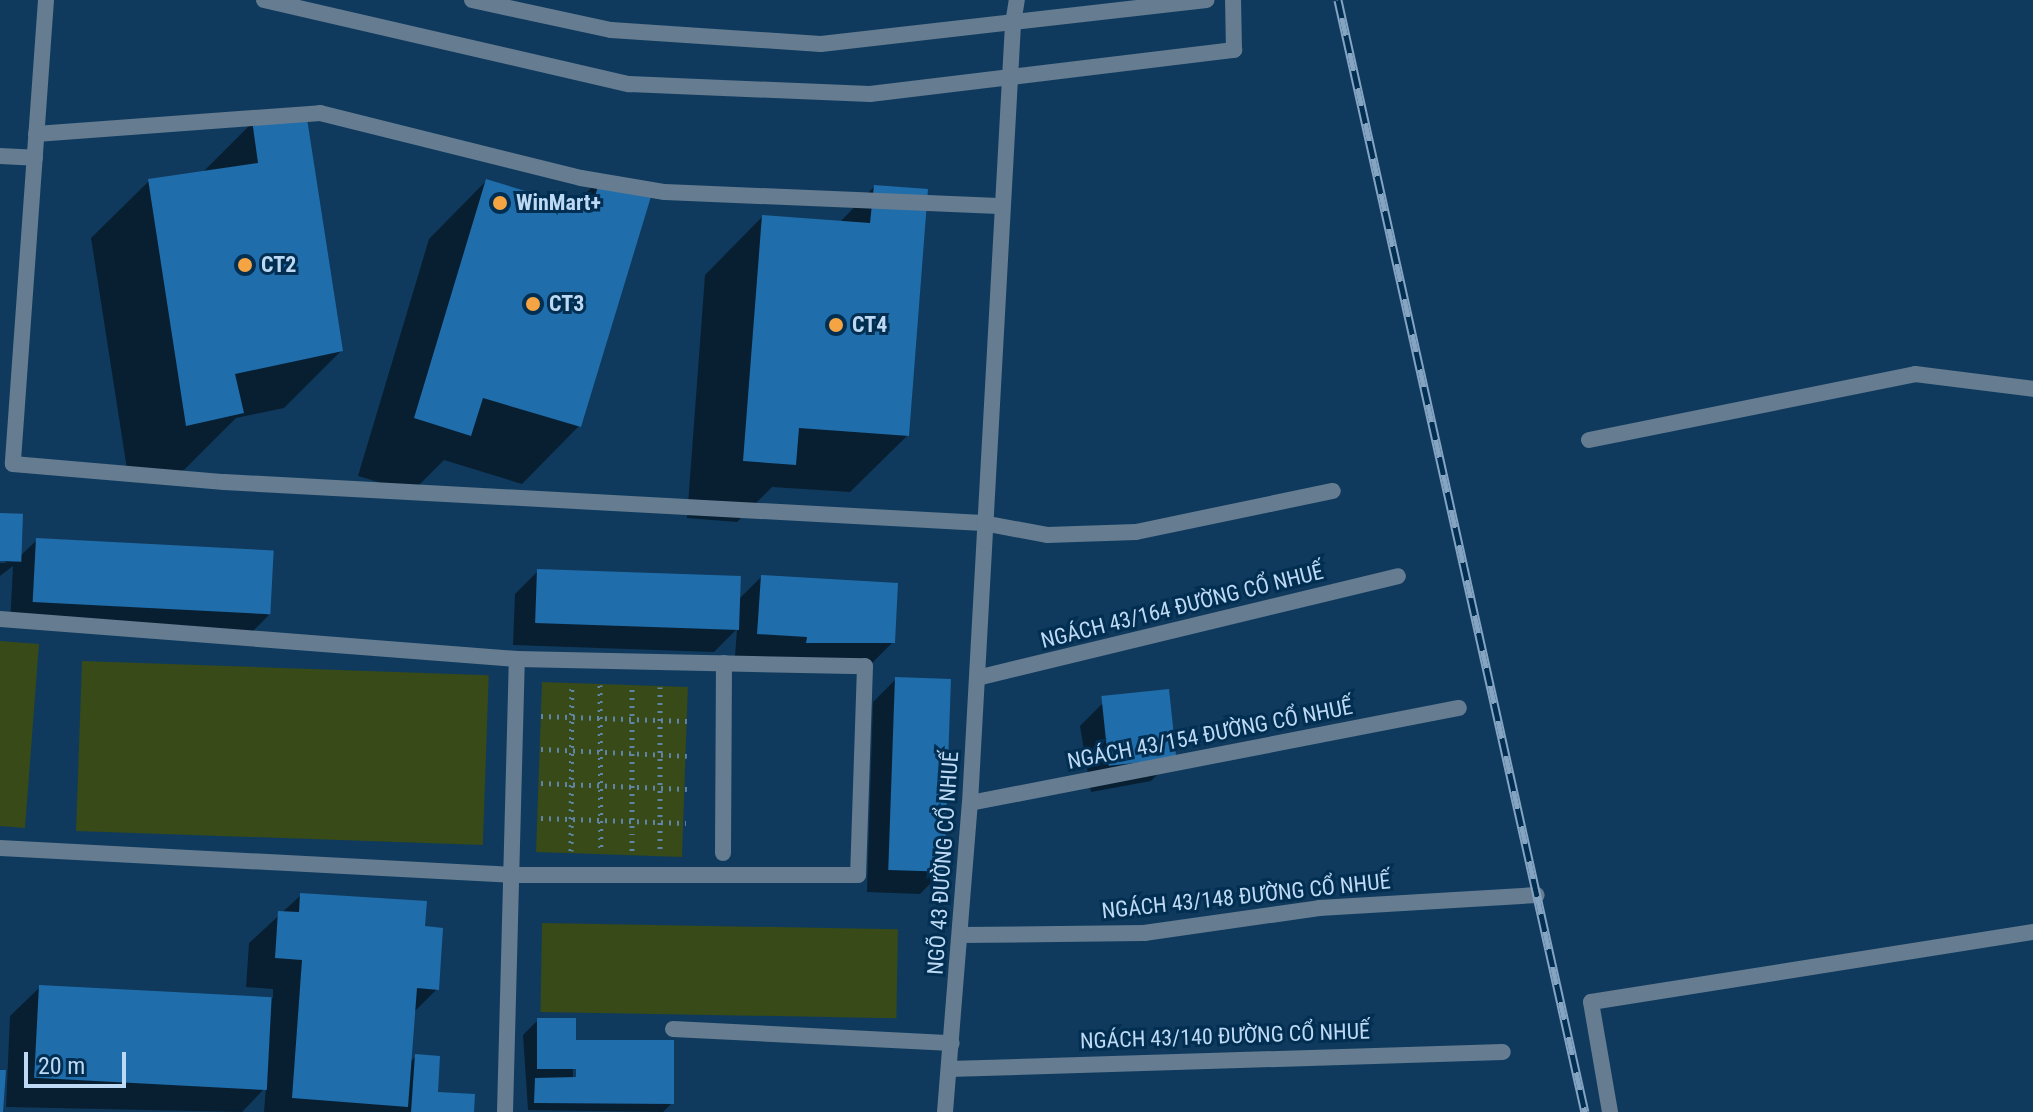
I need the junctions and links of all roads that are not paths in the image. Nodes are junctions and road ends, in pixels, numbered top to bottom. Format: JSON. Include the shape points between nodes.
{"nodes":[{"id":1,"x":46,"y":0,"type":"edge"},
{"id":2,"x":264,"y":0,"type":"edge"},
{"id":3,"x":472,"y":0,"type":"edge"},
{"id":4,"x":1017,"y":0,"type":"edge"},
{"id":5,"x":1207,"y":0,"type":"edge"},
{"id":6,"x":1233,"y":0,"type":"edge"},
{"id":7,"x":1013,"y":24,"type":"junction"},
{"id":8,"x":1006,"y":82,"type":"junction"},
{"id":9,"x":36,"y":134,"type":"junction"},
{"id":10,"x":0,"y":156,"type":"edge"},
{"id":11,"x":35,"y":158,"type":"junction"},
{"id":12,"x":999,"y":206,"type":"junction"},
{"id":13,"x":2033,"y":389,"type":"edge"},
{"id":14,"x":1589,"y":440,"type":"dead end"},
{"id":15,"x":1333,"y":491,"type":"dead end"},
{"id":16,"x":983,"y":523,"type":"junction"},
{"id":17,"x":1398,"y":576,"type":"dead end"},
{"id":18,"x":0,"y":619,"type":"edge"},
{"id":19,"x":517,"y":659,"type":"junction"},
{"id":20,"x":724,"y":663,"type":"junction"},
{"id":21,"x":977,"y":678,"type":"junction"},
{"id":22,"x":1459,"y":708,"type":"dead end"},
{"id":23,"x":970,"y":803,"type":"junction"},
{"id":24,"x":0,"y":848,"type":"edge"},
{"id":25,"x":723,"y":853,"type":"dead end"},
{"id":26,"x":514,"y":875,"type":"junction"},
{"id":27,"x":1537,"y":895,"type":"dead end"},
{"id":28,"x":2033,"y":932,"type":"edge"},
{"id":29,"x":960,"y":935,"type":"junction"},
{"id":30,"x":673,"y":1029,"type":"dead end"},
{"id":31,"x":952,"y":1043,"type":"junction"},
{"id":32,"x":1503,"y":1052,"type":"dead end"},
{"id":33,"x":949,"y":1069,"type":"junction"},
{"id":34,"x":505,"y":1112,"type":"edge"},
{"id":35,"x":945,"y":1112,"type":"edge"},
{"id":36,"x":1610,"y":1112,"type":"edge"}],
"edges":[{"from":1,"to":9,"type":"street"},
{"from":2,"to":8,"type":"street","via":[[629,84],[870,94]]},
{"from":3,"to":7,"type":"street","via":[[611,30],[777,42]]},
{"from":4,"to":7,"type":"street","name":"NGÕ 43 ĐƯỜNG CỔ NHUẾ"},
{"from":5,"to":7,"type":"street"},
{"from":6,"to":8,"type":"street","via":[[1234,50]]},
{"from":7,"to":8,"type":"street","name":"NGÕ 43 ĐƯỜNG CỔ NHUẾ"},
{"from":8,"to":12,"type":"street","name":"NGÕ 43 ĐƯỜNG CỔ NHUẾ"},
{"from":9,"to":11,"type":"street"},
{"from":9,"to":12,"type":"street","via":[[320,113],[581,178],[665,192]]},
{"from":10,"to":11,"type":"street"},
{"from":11,"to":16,"type":"street","via":[[13,464],[240,483]]},
{"from":12,"to":16,"type":"street","name":"NGÕ 43 ĐƯỜNG CỔ NHUẾ"},
{"from":13,"to":14,"type":"street","via":[[1915,374]]},
{"from":15,"to":16,"type":"street","via":[[1136,532],[1047,535]]},
{"from":16,"to":21,"type":"street","name":"NGÕ 43 ĐƯỜNG CỔ NHUẾ"},
{"from":17,"to":21,"type":"street","name":"NGÁCH 43/164 ĐƯỜNG CỔ NHUẾ"},
{"from":18,"to":19,"type":"street"},
{"from":19,"to":20,"type":"street"},
{"from":19,"to":26,"type":"street"},
{"from":20,"to":25,"type":"street"},
{"from":20,"to":26,"type":"street","via":[[865,666],[858,875]]},
{"from":21,"to":23,"type":"street","name":"NGÕ 43 ĐƯỜNG CỔ NHUẾ"},
{"from":22,"to":23,"type":"street","name":"NGÁCH 43/154 ĐƯỜNG CỔ NHUẾ"},
{"from":23,"to":29,"type":"street","name":"NGÕ 43 ĐƯỜNG CỔ NHUẾ"},
{"from":24,"to":26,"type":"street"},
{"from":26,"to":34,"type":"street"},
{"from":27,"to":29,"type":"street","name":"NGÁCH 43/148 ĐƯỜNG CỔ NHUẾ","via":[[1319,908],[1144,933]]},
{"from":28,"to":36,"type":"street","via":[[1591,1002]]},
{"from":29,"to":31,"type":"street","name":"NGÕ 43 ĐƯỜNG CỔ NHUẾ"},
{"from":30,"to":31,"type":"street"},
{"from":31,"to":33,"type":"street","name":"NGÕ 43 ĐƯỜNG CỔ NHUẾ"},
{"from":32,"to":33,"type":"street","name":"NGÁCH 43/140 ĐƯỜNG CỔ NHUẾ"},
{"from":33,"to":35,"type":"street","name":"NGÕ 43 ĐƯỜNG CỔ NHUẾ"}]}
